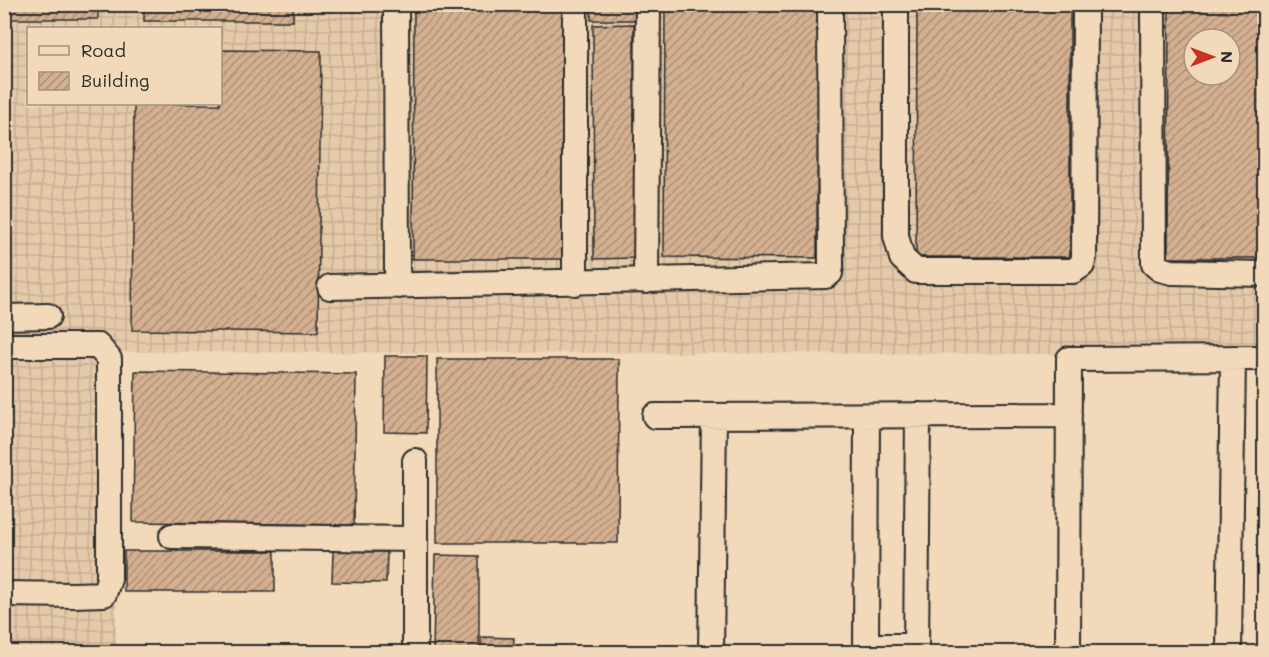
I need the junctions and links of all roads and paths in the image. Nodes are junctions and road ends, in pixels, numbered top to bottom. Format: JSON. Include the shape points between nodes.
{"nodes":[{"id":1,"x":396,"y":4,"type":"edge"},
{"id":2,"x":576,"y":4,"type":"edge"},
{"id":3,"x":648,"y":4,"type":"edge"},
{"id":4,"x":830,"y":4,"type":"edge"},
{"id":5,"x":896,"y":4,"type":"edge"},
{"id":6,"x":1085,"y":4,"type":"edge"},
{"id":7,"x":1153,"y":4,"type":"edge"},
{"id":8,"x":1264,"y":274,"type":"edge"},
{"id":9,"x":646,"y":281,"type":"junction"},
{"id":10,"x":575,"y":283,"type":"junction"},
{"id":11,"x":399,"y":286,"type":"junction"},
{"id":12,"x":330,"y":287,"type":"dead end"},
{"id":13,"x":4,"y":316,"type":"edge"},
{"id":14,"x":48,"y":316,"type":"dead end"},
{"id":15,"x":4,"y":346,"type":"edge"},
{"id":16,"x":1233,"y":358,"type":"junction"},
{"id":17,"x":1264,"y":358,"type":"edge"},
{"id":18,"x":655,"y":416,"type":"dead end"},
{"id":19,"x":714,"y":416,"type":"junction"},
{"id":20,"x":867,"y":416,"type":"junction"},
{"id":21,"x":918,"y":416,"type":"junction"},
{"id":22,"x":1069,"y":416,"type":"junction"},
{"id":23,"x":415,"y":461,"type":"dead end"},
{"id":24,"x":172,"y":536,"type":"dead end"},
{"id":25,"x":415,"y":539,"type":"junction"},
{"id":26,"x":4,"y":594,"type":"edge"},
{"id":27,"x":866,"y":649,"type":"edge"},
{"id":28,"x":916,"y":649,"type":"edge"},
{"id":29,"x":415,"y":652,"type":"edge"},
{"id":30,"x":711,"y":652,"type":"edge"},
{"id":31,"x":1068,"y":652,"type":"edge"},
{"id":32,"x":1229,"y":652,"type":"edge"}],
"edges":[{"from":1,"to":11,"type":"street"},
{"from":2,"to":10,"type":"street"},
{"from":3,"to":9,"type":"street"},
{"from":4,"to":9,"type":"street","via":[[830,273],[822,277]]},
{"from":5,"to":6,"type":"street","via":[[896,236],[902,258],[916,271],[1073,271],[1082,265],[1084,257]]},
{"from":7,"to":8,"type":"street","via":[[1154,264],[1172,272]]},
{"from":9,"to":10,"type":"street"},
{"from":10,"to":11,"type":"street"},
{"from":11,"to":12,"type":"street"},
{"from":13,"to":14,"type":"street"},
{"from":15,"to":26,"type":"street","via":[[98,346],[109,359],[109,579],[104,594]]},
{"from":16,"to":17,"type":"street"},
{"from":16,"to":22,"type":"street","via":[[1069,359]]},
{"from":16,"to":32,"type":"street"},
{"from":18,"to":19,"type":"street"},
{"from":19,"to":20,"type":"street"},
{"from":19,"to":30,"type":"street"},
{"from":20,"to":21,"type":"street"},
{"from":20,"to":27,"type":"street"},
{"from":21,"to":22,"type":"street"},
{"from":21,"to":28,"type":"street"},
{"from":22,"to":31,"type":"street"},
{"from":23,"to":25,"type":"street"},
{"from":24,"to":25,"type":"street"},
{"from":25,"to":29,"type":"street"},
{"from":27,"to":28,"type":"street"}]}
